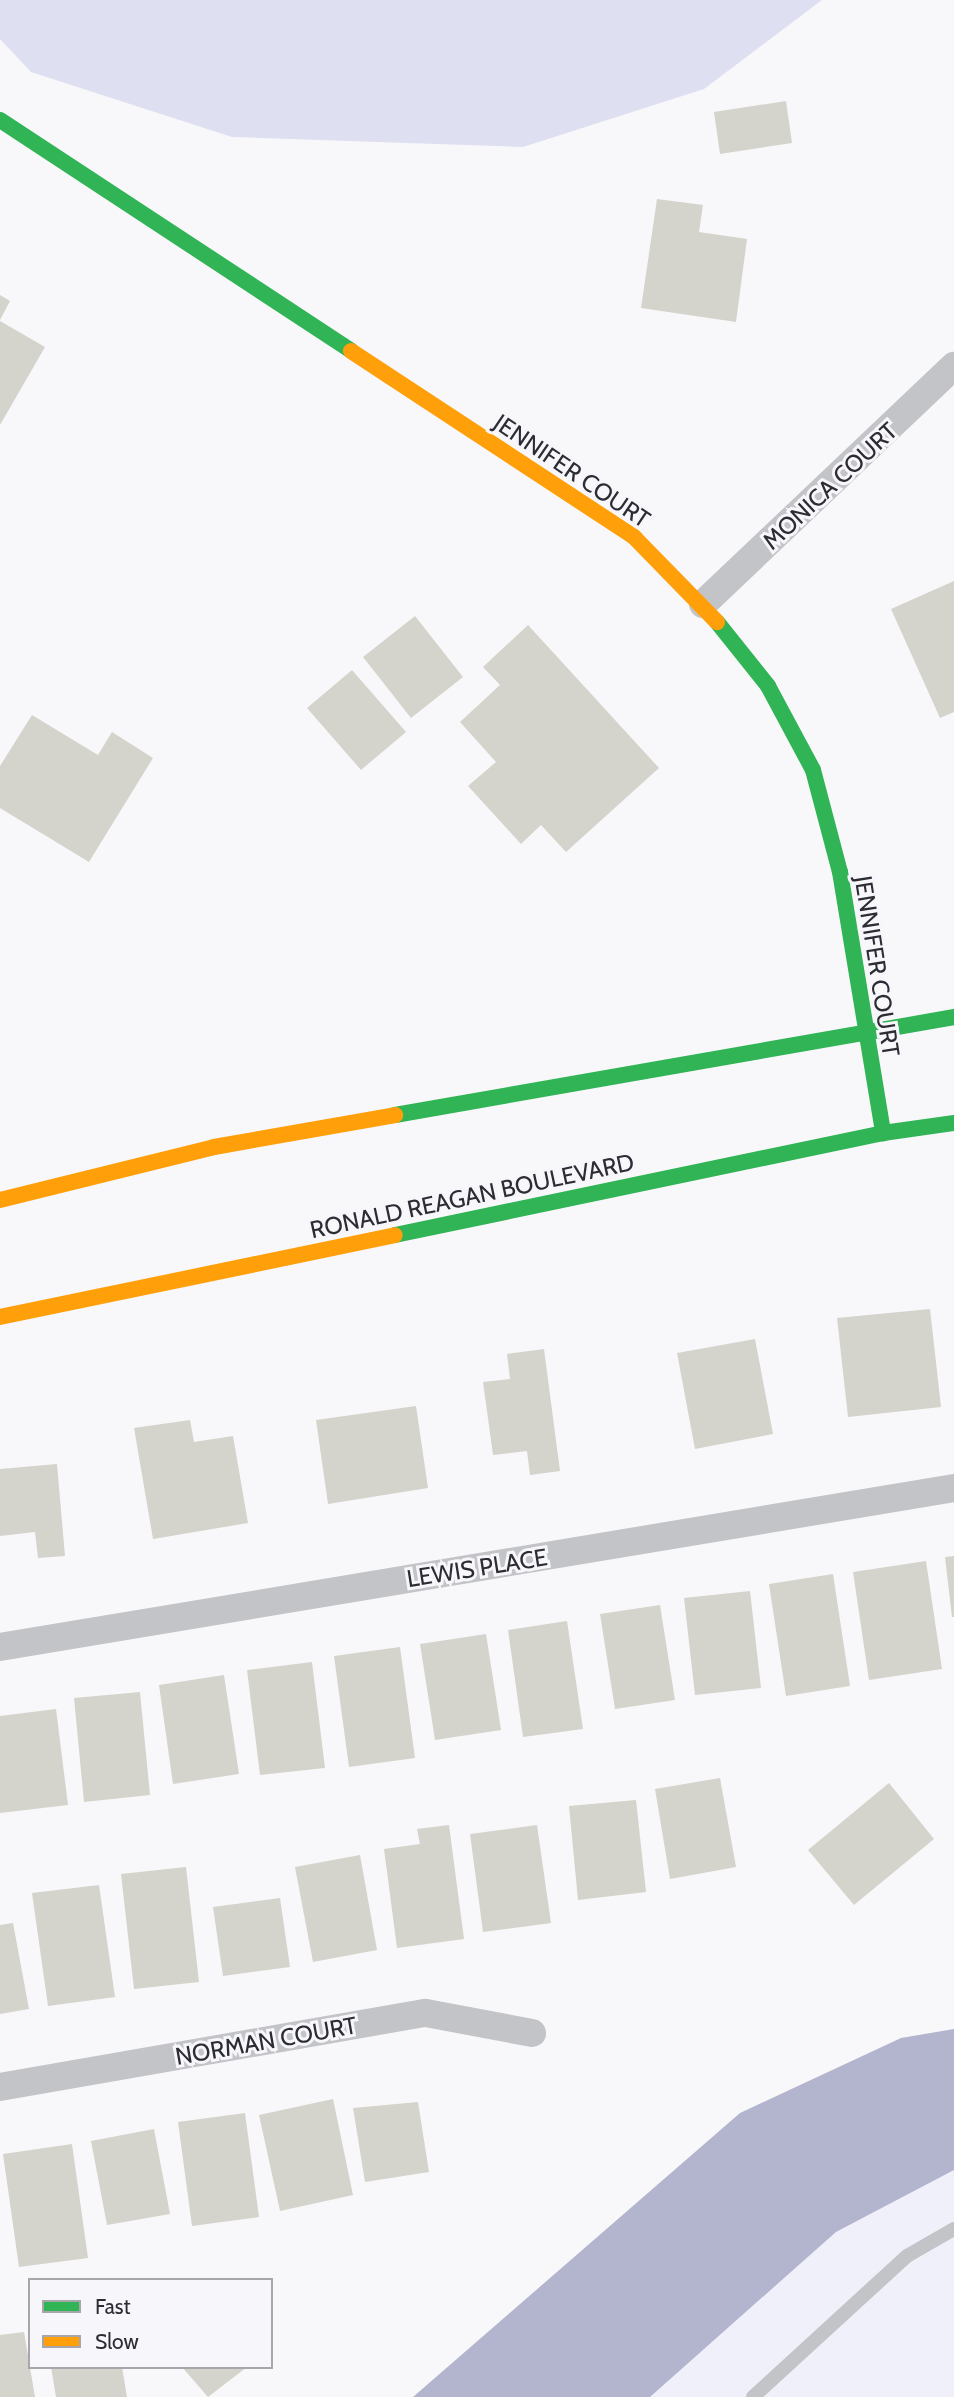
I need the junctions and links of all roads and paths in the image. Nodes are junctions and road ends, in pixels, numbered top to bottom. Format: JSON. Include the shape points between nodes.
{"nodes":[{"id":1,"x":0,"y":120,"type":"edge"},
{"id":2,"x":954,"y":366,"type":"edge"},
{"id":3,"x":704,"y":604,"type":"junction"},
{"id":4,"x":954,"y":1017,"type":"edge"},
{"id":5,"x":863,"y":1032,"type":"junction"},
{"id":6,"x":954,"y":1122,"type":"edge"},
{"id":7,"x":883,"y":1133,"type":"junction"},
{"id":8,"x":0,"y":1200,"type":"edge"},
{"id":9,"x":0,"y":1317,"type":"edge"},
{"id":10,"x":954,"y":1488,"type":"edge"},
{"id":11,"x":0,"y":1647,"type":"edge"},
{"id":12,"x":532,"y":2033,"type":"dead end"},
{"id":13,"x":0,"y":2087,"type":"edge"},
{"id":14,"x":954,"y":2229,"type":"edge"},
{"id":15,"x":753,"y":2397,"type":"edge"}],
"edges":[{"from":1,"to":3,"type":"main road","name":"JENNIFER COURT","via":[[634,537]]},
{"from":2,"to":3,"type":"street","name":"MONICA COURT"},
{"from":3,"to":5,"type":"main road","name":"JENNIFER COURT","via":[[768,686],[813,769],[840,872]]},
{"from":4,"to":5,"type":"main road"},
{"from":5,"to":7,"type":"main road","name":"JENNIFER COURT"},
{"from":5,"to":8,"type":"main road","via":[[214,1147]]},
{"from":6,"to":7,"type":"main road","name":"RONALD REAGAN BOULEVARD"},
{"from":7,"to":9,"type":"main road","name":"RONALD REAGAN BOULEVARD"},
{"from":10,"to":11,"type":"street","name":"LEWIS PLACE"},
{"from":12,"to":13,"type":"street","name":"NORMAN COURT","via":[[426,2013]]},
{"from":14,"to":15,"type":"lane","via":[[907,2256]]}]}
